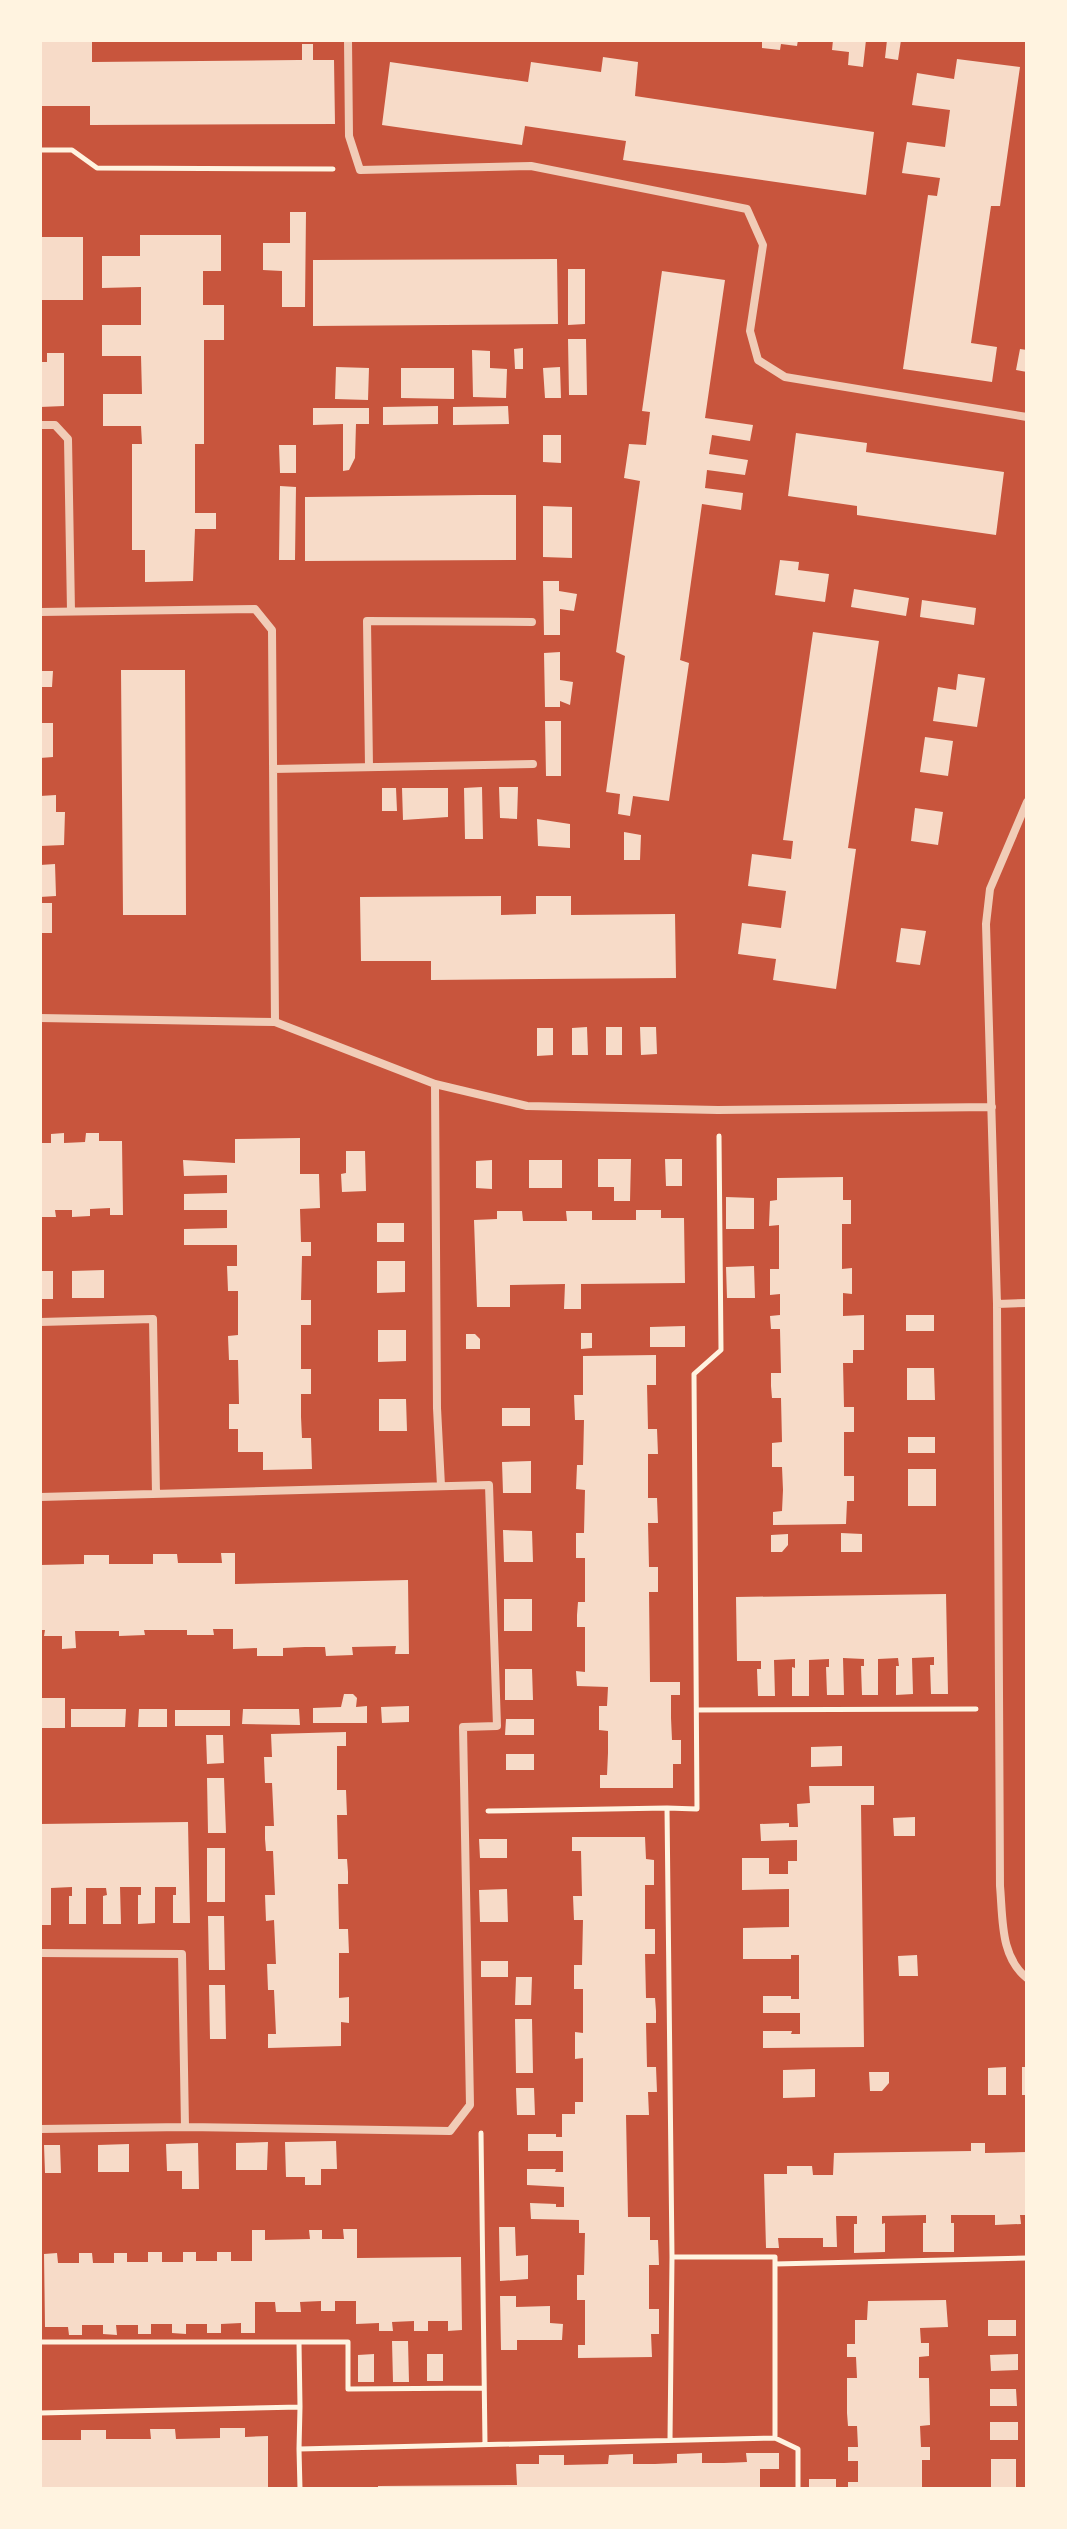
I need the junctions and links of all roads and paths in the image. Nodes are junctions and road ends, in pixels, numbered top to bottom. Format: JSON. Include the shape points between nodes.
{"nodes":[{"id":1,"x":348,"y":40,"type":"edge"},
{"id":2,"x":40,"y":150,"type":"edge"},
{"id":3,"x":360,"y":170,"type":"junction"},
{"id":4,"x":1027,"y":417,"type":"edge"},
{"id":5,"x":40,"y":425,"type":"edge"},
{"id":6,"x":71,"y":611,"type":"junction"},
{"id":7,"x":40,"y":612,"type":"edge"},
{"id":8,"x":532,"y":622,"type":"dead end"},
{"id":9,"x":533,"y":764,"type":"dead end"},
{"id":10,"x":369,"y":767,"type":"junction"},
{"id":11,"x":273,"y":769,"type":"junction"},
{"id":12,"x":1027,"y":802,"type":"edge"},
{"id":13,"x":40,"y":1018,"type":"edge"},
{"id":14,"x":275,"y":1022,"type":"junction"},
{"id":15,"x":435,"y":1084,"type":"junction"},
{"id":16,"x":992,"y":1107,"type":"junction"},
{"id":17,"x":718,"y":1110,"type":"junction"},
{"id":18,"x":1027,"y":1303,"type":"edge"},
{"id":19,"x":997,"y":1304,"type":"junction"},
{"id":20,"x":40,"y":1322,"type":"edge"},
{"id":21,"x":441,"y":1486,"type":"junction"},
{"id":22,"x":156,"y":1494,"type":"junction"},
{"id":23,"x":40,"y":1497,"type":"edge"},
{"id":24,"x":1001,"y":1709,"type":"junction"},
{"id":25,"x":697,"y":1710,"type":"junction"},
{"id":26,"x":667,"y":1808,"type":"junction"},
{"id":27,"x":464,"y":1812,"type":"junction"},
{"id":28,"x":40,"y":1953,"type":"edge"},
{"id":29,"x":1027,"y":1978,"type":"edge"},
{"id":30,"x":460,"y":2117,"type":"junction"},
{"id":31,"x":185,"y":2127,"type":"junction"},
{"id":32,"x":40,"y":2129,"type":"edge"},
{"id":33,"x":672,"y":2257,"type":"junction"},
{"id":34,"x":1027,"y":2258,"type":"edge"},
{"id":35,"x":775,"y":2264,"type":"junction"},
{"id":36,"x":40,"y":2342,"type":"edge"},
{"id":37,"x":299,"y":2342,"type":"junction"},
{"id":38,"x":484,"y":2388,"type":"junction"},
{"id":39,"x":300,"y":2407,"type":"junction"},
{"id":40,"x":40,"y":2413,"type":"edge"},
{"id":41,"x":775,"y":2438,"type":"junction"},
{"id":42,"x":670,"y":2440,"type":"junction"},
{"id":43,"x":485,"y":2444,"type":"junction"},
{"id":44,"x":299,"y":2449,"type":"junction"},
{"id":45,"x":300,"y":2489,"type":"edge"},
{"id":46,"x":798,"y":2489,"type":"edge"}],
"edges":[{"from":1,"to":3,"type":"street","via":[[349,136]]},
{"from":2,"to":3,"type":"path","via":[[72,150],[97,168]]},
{"from":3,"to":4,"type":"street","via":[[531,166],[747,209],[763,245],[750,331],[758,360],[785,377]]},
{"from":5,"to":6,"type":"street","via":[[55,425],[68,439]]},
{"from":6,"to":7,"type":"street"},
{"from":6,"to":11,"type":"street","via":[[255,609],[272,630]]},
{"from":8,"to":10,"type":"street","via":[[367,621]]},
{"from":9,"to":10,"type":"street"},
{"from":10,"to":11,"type":"street"},
{"from":11,"to":14,"type":"street"},
{"from":12,"to":16,"type":"street","via":[[990,889],[986,924]]},
{"from":13,"to":14,"type":"street"},
{"from":14,"to":15,"type":"street"},
{"from":15,"to":17,"type":"street","via":[[527,1106]]},
{"from":15,"to":21,"type":"street"},
{"from":16,"to":17,"type":"street"},
{"from":16,"to":19,"type":"street"},
{"from":17,"to":25,"type":"path","via":[[721,1350],[694,1374]]},
{"from":18,"to":19,"type":"street"},
{"from":19,"to":24,"type":"street"},
{"from":20,"to":22,"type":"street","via":[[153,1319]]},
{"from":21,"to":22,"type":"street"},
{"from":21,"to":27,"type":"street","via":[[489,1485],[497,1726],[463,1727]]},
{"from":22,"to":23,"type":"street"},
{"from":24,"to":25,"type":"path"},
{"from":24,"to":29,"type":"street","via":[[1004,1936],[1013,1967]]},
{"from":25,"to":26,"type":"path","via":[[697,1809]]},
{"from":26,"to":27,"type":"path"},
{"from":26,"to":33,"type":"path"},
{"from":27,"to":30,"type":"street","via":[[470,2105]]},
{"from":28,"to":31,"type":"street","via":[[182,1954]]},
{"from":30,"to":31,"type":"street","via":[[450,2131]]},
{"from":30,"to":38,"type":"path","via":[[481,2131]]},
{"from":31,"to":32,"type":"street"},
{"from":33,"to":35,"type":"path","via":[[775,2257]]},
{"from":33,"to":42,"type":"path"},
{"from":34,"to":35,"type":"path"},
{"from":35,"to":41,"type":"path"},
{"from":36,"to":37,"type":"path"},
{"from":37,"to":38,"type":"path","via":[[348,2342],[348,2389]]},
{"from":37,"to":39,"type":"path"},
{"from":38,"to":43,"type":"path"},
{"from":39,"to":40,"type":"path"},
{"from":39,"to":44,"type":"path"},
{"from":41,"to":42,"type":"path"},
{"from":41,"to":46,"type":"path","via":[[798,2449]]},
{"from":42,"to":43,"type":"path"},
{"from":43,"to":44,"type":"path"},
{"from":44,"to":45,"type":"path"}]}
